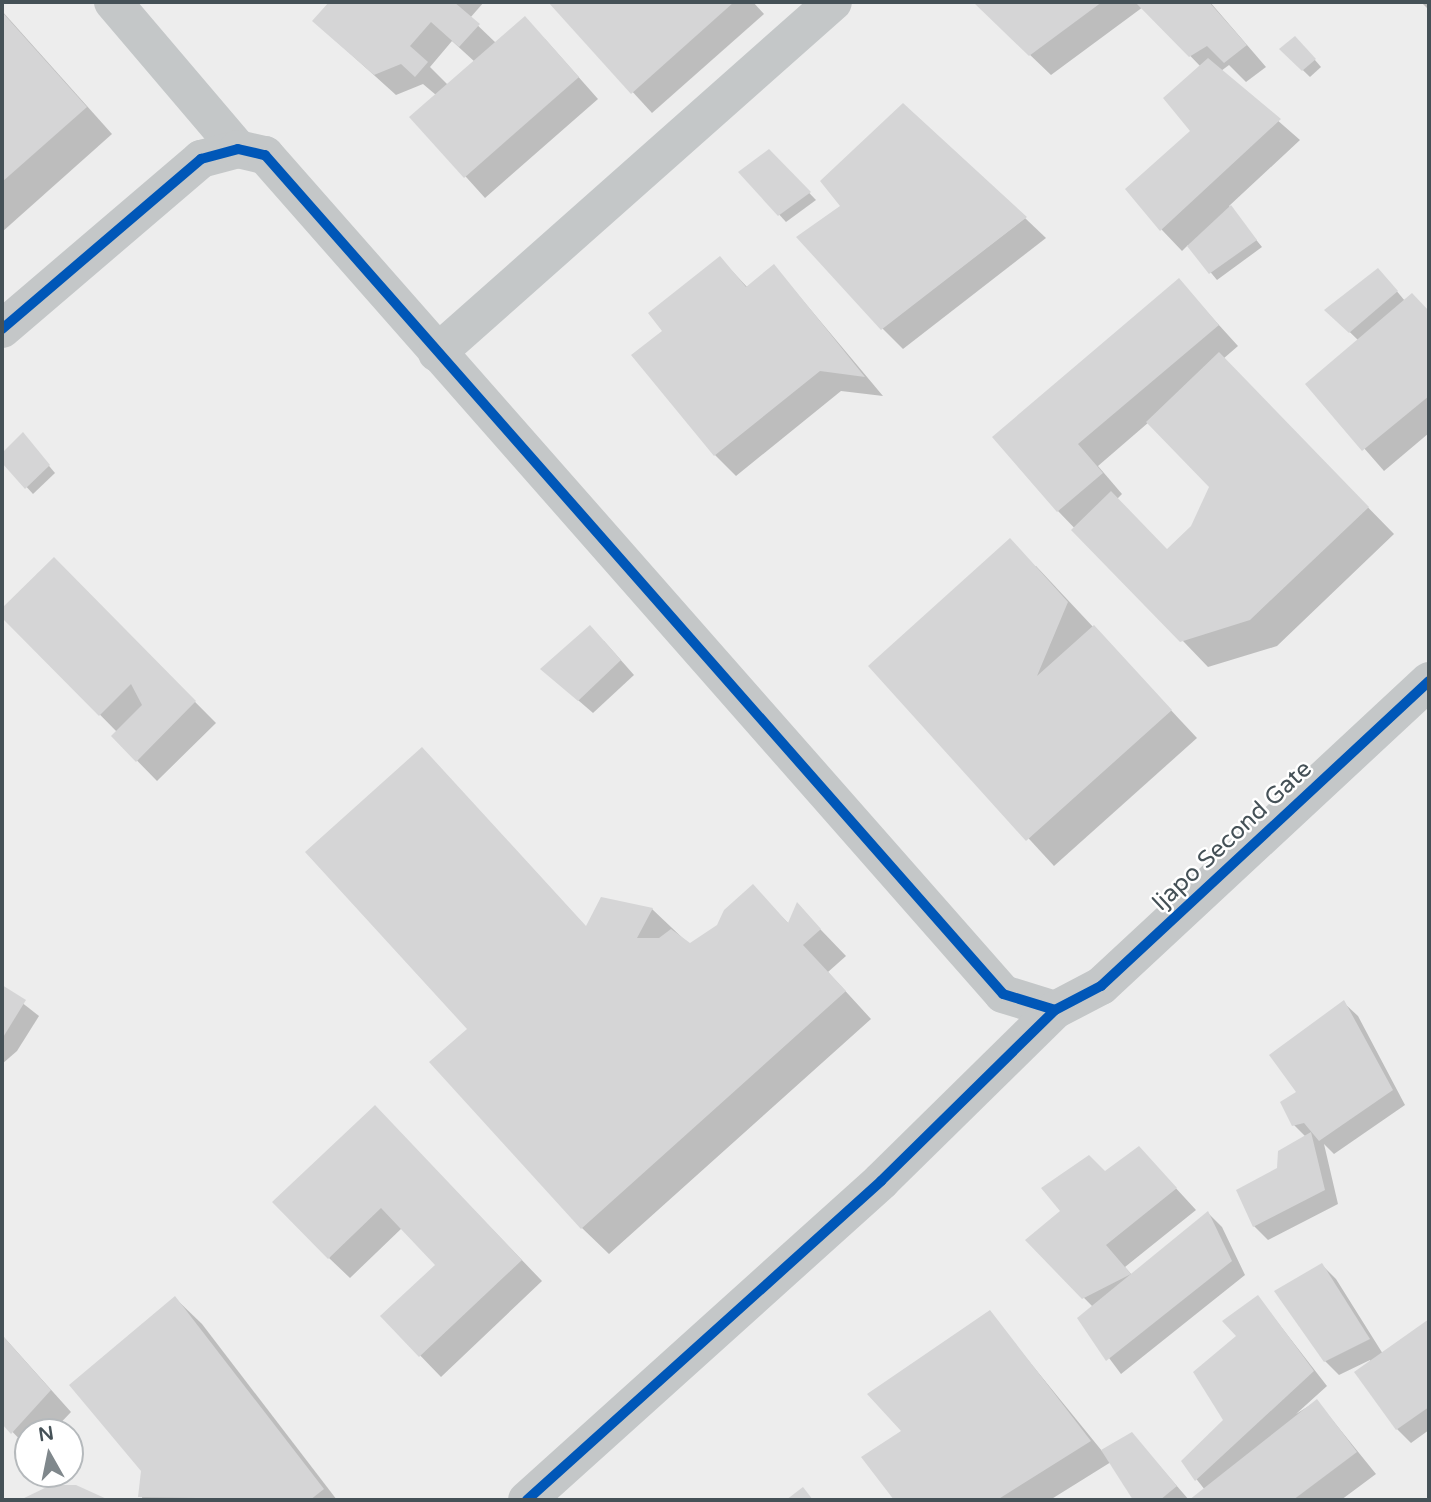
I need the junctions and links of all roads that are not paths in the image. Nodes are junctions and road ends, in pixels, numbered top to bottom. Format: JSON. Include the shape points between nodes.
{"nodes":[{"id":1,"x":113,"y":2,"type":"edge"},
{"id":2,"x":833,"y":2,"type":"edge"},
{"id":3,"x":238,"y":149,"type":"junction"},
{"id":4,"x":2,"y":329,"type":"edge"},
{"id":5,"x":437,"y":353,"type":"junction"},
{"id":6,"x":1429,"y":681,"type":"edge"},
{"id":7,"x":1055,"y":1010,"type":"junction"},
{"id":8,"x":527,"y":1500,"type":"edge"}],
"edges":[{"from":1,"to":3,"type":"street"},
{"from":2,"to":5,"type":"street"},
{"from":3,"to":4,"type":"street","via":[[201,159]]},
{"from":3,"to":5,"type":"street","via":[[265,155]]},
{"from":5,"to":7,"type":"street","via":[[1003,994]]},
{"from":6,"to":7,"type":"street","name":"Ijapo Second Gate","via":[[1101,986]]},
{"from":7,"to":8,"type":"street","name":"Ijapo Second Gate","via":[[881,1181]]}]}
